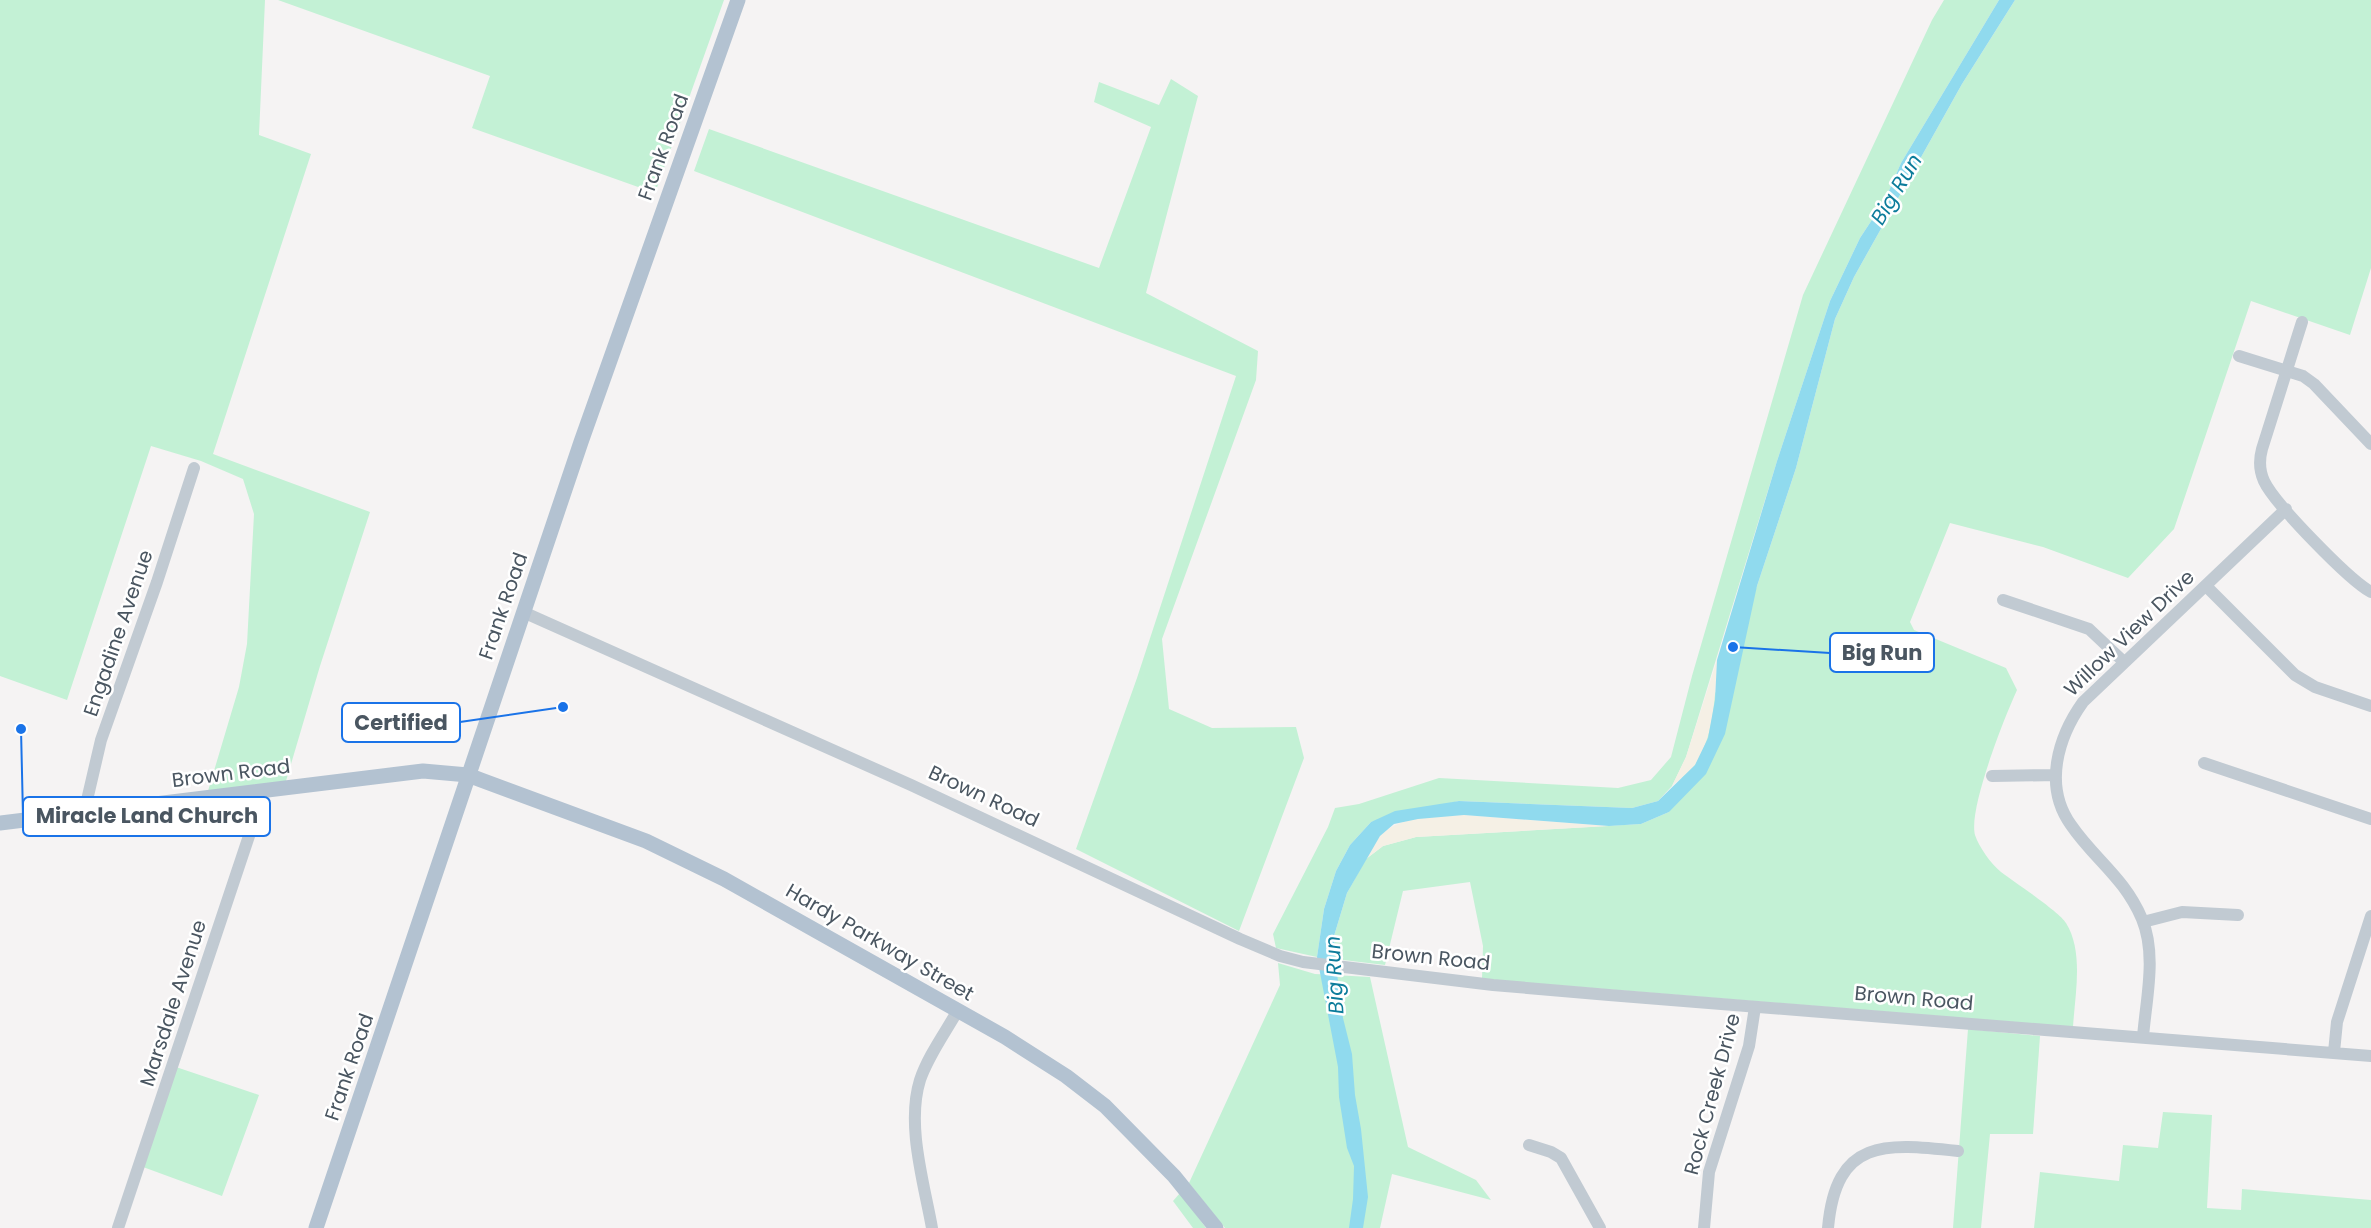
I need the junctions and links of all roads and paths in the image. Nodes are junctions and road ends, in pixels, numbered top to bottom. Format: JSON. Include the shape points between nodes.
{"nodes":[{"id":1,"x":738,"y":0,"type":"edge"},
{"id":2,"x":2302,"y":322,"type":"dead end"},
{"id":3,"x":2239,"y":356,"type":"dead end"},
{"id":4,"x":2287,"y":371,"type":"junction"},
{"id":5,"x":2371,"y":444,"type":"edge"},
{"id":6,"x":194,"y":468,"type":"dead end"},
{"id":7,"x":2286,"y":509,"type":"junction"},
{"id":8,"x":2206,"y":586,"type":"junction"},
{"id":9,"x":2371,"y":592,"type":"edge"},
{"id":10,"x":2002,"y":600,"type":"dead end"},
{"id":11,"x":523,"y":612,"type":"junction"},
{"id":12,"x":2124,"y":662,"type":"junction"},
{"id":13,"x":2371,"y":706,"type":"edge"},
{"id":14,"x":2204,"y":763,"type":"dead end"},
{"id":15,"x":2056,"y":775,"type":"junction"},
{"id":16,"x":468,"y":776,"type":"junction"},
{"id":17,"x":1992,"y":776,"type":"dead end"},
{"id":18,"x":264,"y":791,"type":"junction"},
{"id":19,"x":84,"y":813,"type":"junction"},
{"id":20,"x":2371,"y":819,"type":"edge"},
{"id":21,"x":0,"y":823,"type":"edge"},
{"id":22,"x":2238,"y":915,"type":"dead end"},
{"id":23,"x":2371,"y":916,"type":"edge"},
{"id":24,"x":2143,"y":922,"type":"junction"},
{"id":25,"x":1755,"y":1006,"type":"junction"},
{"id":26,"x":958,"y":1010,"type":"junction"},
{"id":27,"x":2143,"y":1037,"type":"junction"},
{"id":28,"x":2334,"y":1052,"type":"junction"},
{"id":29,"x":2371,"y":1056,"type":"edge"},
{"id":30,"x":1529,"y":1145,"type":"dead end"},
{"id":31,"x":1958,"y":1151,"type":"dead end"},
{"id":32,"x":118,"y":1228,"type":"edge"},
{"id":33,"x":316,"y":1228,"type":"edge"},
{"id":34,"x":932,"y":1228,"type":"edge"},
{"id":35,"x":1216,"y":1228,"type":"edge"},
{"id":36,"x":1600,"y":1228,"type":"edge"},
{"id":37,"x":1704,"y":1228,"type":"edge"},
{"id":38,"x":1828,"y":1228,"type":"edge"}],
"edges":[{"from":1,"to":11,"type":"main road","name":"Frank Road"},
{"from":2,"to":4,"type":"street"},
{"from":3,"to":4,"type":"street"},
{"from":4,"to":5,"type":"street","via":[[2314,384]]},
{"from":4,"to":7,"type":"street","via":[[2259,461],[2265,483]]},
{"from":6,"to":19,"type":"street","name":"Engadine Avenue","via":[[101,740]]},
{"from":7,"to":8,"type":"street","name":"Willow View Drive"},
{"from":7,"to":9,"type":"street","via":[[2338,566]]},
{"from":8,"to":12,"type":"street","name":"Willow View Drive"},
{"from":8,"to":13,"type":"street","via":[[2295,675],[2315,687]]},
{"from":10,"to":12,"type":"street","via":[[2089,629]]},
{"from":11,"to":16,"type":"main road","name":"Frank Road"},
{"from":11,"to":25,"type":"street","name":"Brown Road","via":[[921,789],[1280,956],[1316,965],[1493,985]]},
{"from":12,"to":15,"type":"street","name":"Willow View Drive","via":[[2072,717],[2058,752]]},
{"from":14,"to":20,"type":"street"},
{"from":15,"to":17,"type":"street"},
{"from":15,"to":24,"type":"street","name":"Willow View Drive","via":[[2069,823],[2130,894]]},
{"from":16,"to":18,"type":"main road","name":"Brown Road","via":[[423,771]]},
{"from":16,"to":26,"type":"main road","name":"Hardy Parkway Street","via":[[614,829],[686,860]]},
{"from":16,"to":33,"type":"main road","name":"Frank Road"},
{"from":18,"to":19,"type":"main road","name":"Brown Road"},
{"from":18,"to":32,"type":"street","name":"Marsdale Avenue"},
{"from":19,"to":21,"type":"main road","name":"Brown Road"},
{"from":22,"to":24,"type":"street","via":[[2182,912]]},
{"from":23,"to":28,"type":"street","via":[[2337,1022]]},
{"from":24,"to":27,"type":"street","name":"Willow View Drive","via":[[2149,949]]},
{"from":25,"to":27,"type":"street","name":"Brown Road"},
{"from":25,"to":37,"type":"street","name":"Rock Creek Drive","via":[[1749,1046],[1710,1172]]},
{"from":26,"to":34,"type":"street","via":[[927,1064],[916,1098],[916,1136]]},
{"from":26,"to":35,"type":"main road","name":"Hardy Parkway Street","via":[[1038,1057],[1105,1106],[1174,1176]]},
{"from":27,"to":28,"type":"street","name":"Brown Road"},
{"from":28,"to":29,"type":"street","name":"Brown Road"},
{"from":30,"to":36,"type":"street","via":[[1561,1158]]},
{"from":31,"to":38,"type":"street","via":[[1902,1146],[1883,1147],[1866,1154],[1839,1179]]}]}
